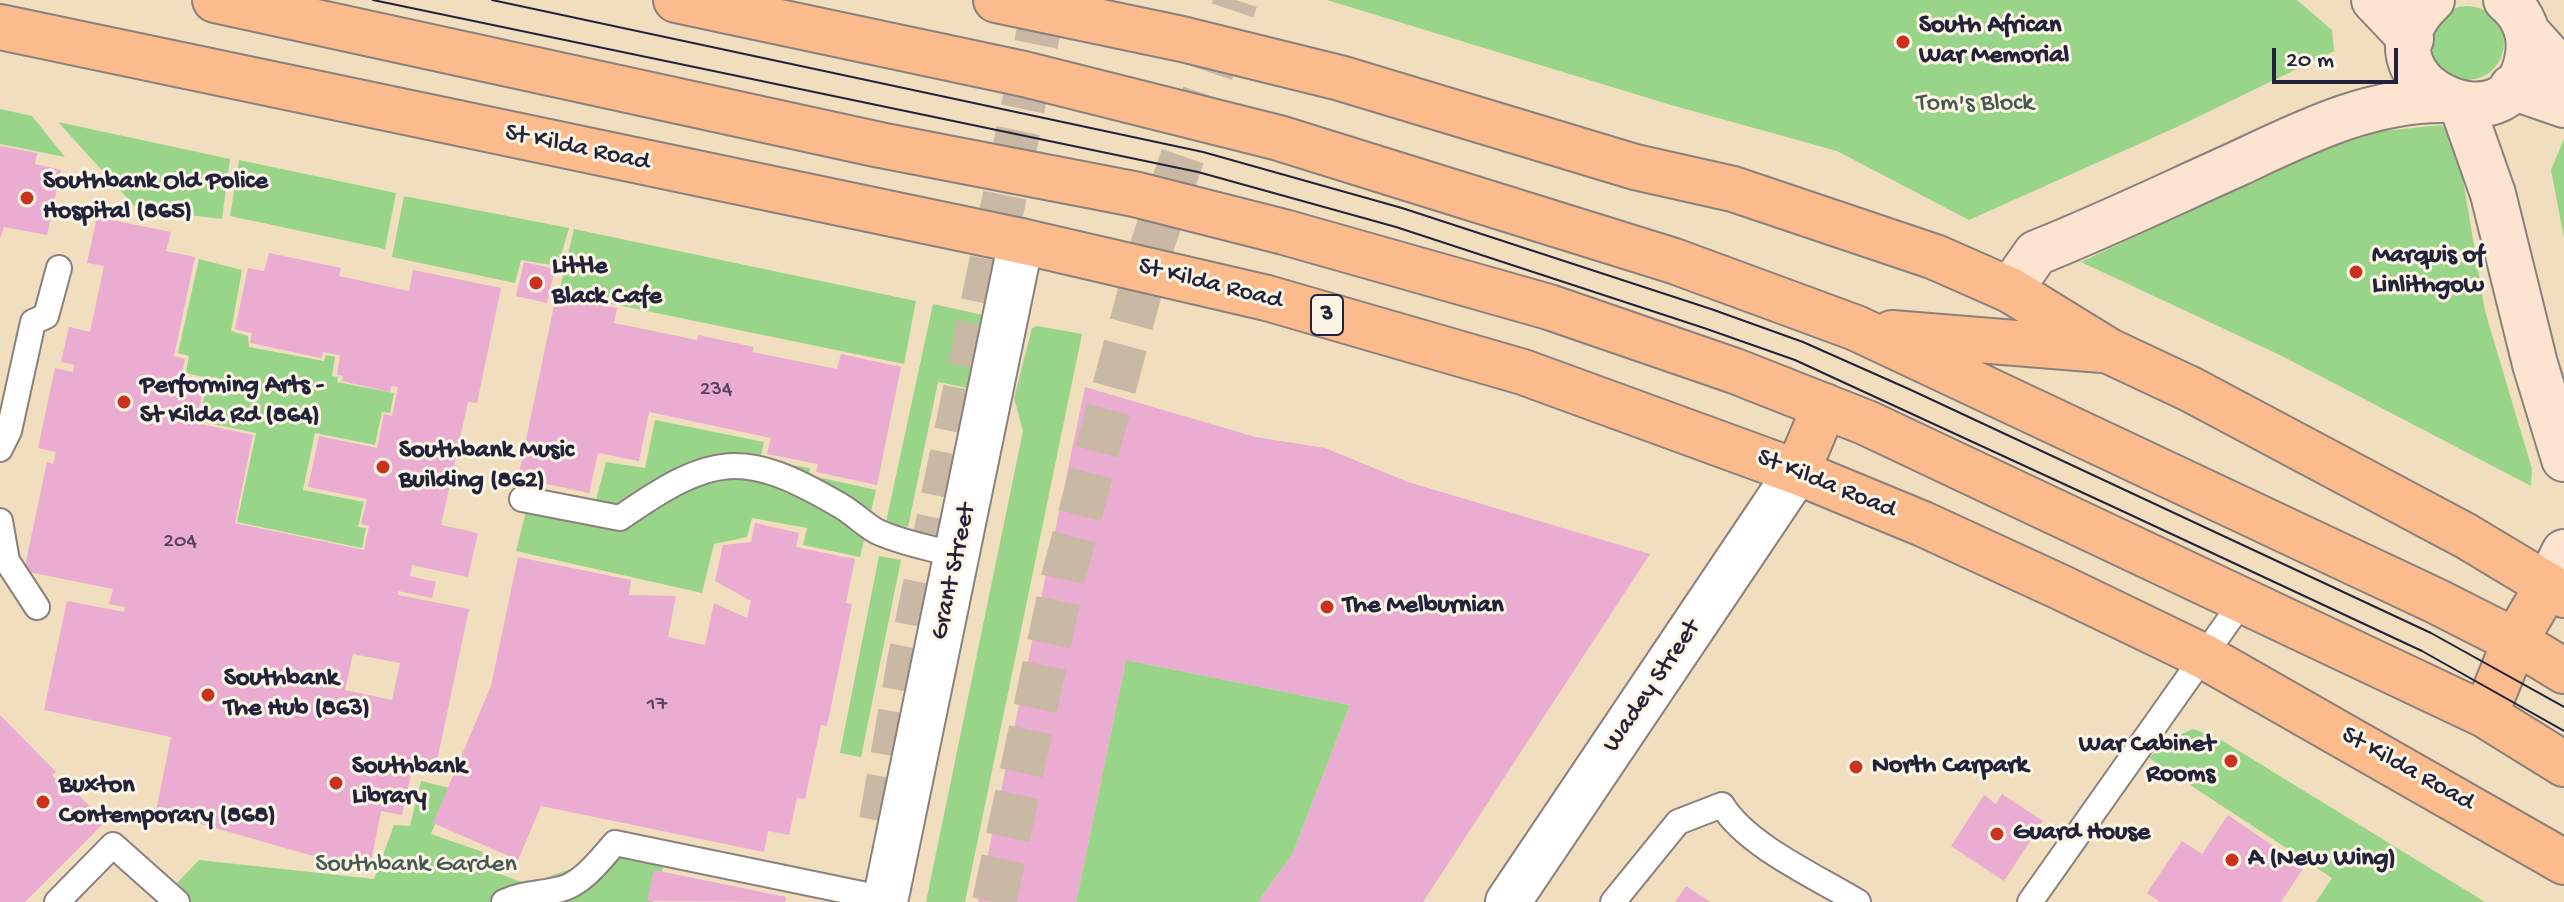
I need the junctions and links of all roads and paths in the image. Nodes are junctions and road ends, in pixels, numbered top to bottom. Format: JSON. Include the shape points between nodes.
{"nodes":[{"id":1,"x":215,"y":0,"type":"edge"},
{"id":2,"x":676,"y":0,"type":"edge"},
{"id":3,"x":996,"y":0,"type":"edge"},
{"id":4,"x":2374,"y":0,"type":"edge"},
{"id":5,"x":2432,"y":0,"type":"edge"},
{"id":6,"x":2520,"y":13,"type":"edge"},
{"id":7,"x":0,"y":27,"type":"edge"},
{"id":8,"x":2410,"y":42,"type":"junction"},
{"id":9,"x":2564,"y":73,"type":"edge"},
{"id":10,"x":2510,"y":89,"type":"junction"},
{"id":11,"x":2453,"y":103,"type":"junction"},
{"id":12,"x":2564,"y":105,"type":"edge"},
{"id":13,"x":773,"y":122,"type":"junction"},
{"id":14,"x":2297,"y":136,"type":"junction"},
{"id":15,"x":780,"y":192,"type":"junction"},
{"id":16,"x":1021,"y":241,"type":"junction"},
{"id":17,"x":2506,"y":242,"type":"junction"},
{"id":18,"x":59,"y":268,"type":"dead end"},
{"id":19,"x":2010,"y":290,"type":"junction"},
{"id":20,"x":1856,"y":328,"type":"junction"},
{"id":21,"x":2109,"y":351,"type":"junction"},
{"id":22,"x":1825,"y":406,"type":"junction"},
{"id":23,"x":0,"y":449,"type":"edge"},
{"id":24,"x":2564,"y":457,"type":"edge"},
{"id":25,"x":1797,"y":472,"type":"junction"},
{"id":26,"x":522,"y":499,"type":"dead end"},
{"id":27,"x":0,"y":521,"type":"edge"},
{"id":28,"x":958,"y":556,"type":"junction"},
{"id":29,"x":2559,"y":577,"type":"edge"},
{"id":30,"x":2244,"y":599,"type":"junction"},
{"id":31,"x":37,"y":607,"type":"dead end"},
{"id":32,"x":2515,"y":641,"type":"junction"},
{"id":33,"x":2205,"y":657,"type":"junction"},
{"id":34,"x":2564,"y":671,"type":"edge"},
{"id":35,"x":2485,"y":715,"type":"junction"},
{"id":36,"x":2564,"y":764,"type":"edge"},
{"id":37,"x":2564,"y":862,"type":"edge"},
{"id":38,"x":885,"y":900,"type":"edge"},
{"id":39,"x":57,"y":902,"type":"edge"},
{"id":40,"x":177,"y":902,"type":"edge"},
{"id":41,"x":504,"y":902,"type":"edge"},
{"id":42,"x":1508,"y":902,"type":"edge"},
{"id":43,"x":1613,"y":902,"type":"edge"},
{"id":44,"x":1858,"y":902,"type":"edge"},
{"id":45,"x":2030,"y":902,"type":"edge"}],
"edges":[{"from":1,"to":13,"type":"main road"},
{"from":2,"to":20,"type":"main road","via":[[1024,74],[1279,138],[1674,261]]},
{"from":3,"to":19,"type":"main road","via":[[1340,78],[1635,167],[1733,189],[1857,228]]},
{"from":4,"to":8,"type":"street"},
{"from":5,"to":8,"type":"street","via":[[2414,25]]},
{"from":6,"to":9,"type":"street"},
{"from":6,"to":10,"type":"street","via":[[2527,60]]},
{"from":7,"to":15,"type":"main road","name":"St Kilda Road","number":"3"},
{"from":8,"to":11,"type":"street","via":[[2422,83]]},
{"from":8,"to":14,"type":"street","via":[[2352,104]]},
{"from":10,"to":11,"type":"street","via":[[2478,105]]},
{"from":10,"to":12,"type":"street"},
{"from":10,"to":17,"type":"street","via":[[2502,164]]},
{"from":11,"to":14,"type":"street","via":[[2417,99]]},
{"from":11,"to":17,"type":"street"},
{"from":13,"to":15,"type":"main road"},
{"from":13,"to":22,"type":"main road","via":[[1134,194],[1284,232],[1549,307]]},
{"from":14,"to":19,"type":"street","via":[[2036,253]]},
{"from":15,"to":16,"type":"main road","name":"St Kilda Road","number":"3"},
{"from":16,"to":25,"type":"main road","name":"St Kilda Road","number":"3","via":[[1267,298],[1523,372]]},
{"from":16,"to":28,"type":"street","name":"Grant Street"},
{"from":17,"to":24,"type":"street"},
{"from":18,"to":23,"type":"lane","via":[[46,316],[33,322],[9,431]]},
{"from":19,"to":21,"type":"main road"},
{"from":20,"to":21,"type":"main road"},
{"from":20,"to":32,"type":"main road"},
{"from":21,"to":29,"type":"main road"},
{"from":22,"to":25,"type":"main road"},
{"from":22,"to":30,"type":"main road"},
{"from":25,"to":33,"type":"main road","name":"St Kilda Road","number":"3","via":[[1923,524]]},
{"from":25,"to":42,"type":"street","name":"Wadey Street"},
{"from":26,"to":28,"type":"lane","via":[[620,518],[701,469],[737,463],[773,471],[813,490],[876,531]]},
{"from":27,"to":31,"type":"lane","via":[[7,561]]},
{"from":28,"to":38,"type":"street","name":"Grant Street"},
{"from":29,"to":32,"type":"main road"},
{"from":30,"to":33,"type":"lane"},
{"from":30,"to":35,"type":"main road"},
{"from":32,"to":34,"type":"main road"},
{"from":32,"to":35,"type":"main road"},
{"from":33,"to":37,"type":"main road","name":"St Kilda Road","number":"3"},
{"from":33,"to":45,"type":"lane"},
{"from":35,"to":36,"type":"main road"},
{"from":38,"to":41,"type":"lane","via":[[615,843],[565,889]]},
{"from":39,"to":40,"type":"lane","via":[[113,845]]},
{"from":43,"to":44,"type":"lane","via":[[1678,822],[1722,805],[1732,821],[1763,844]]}]}
